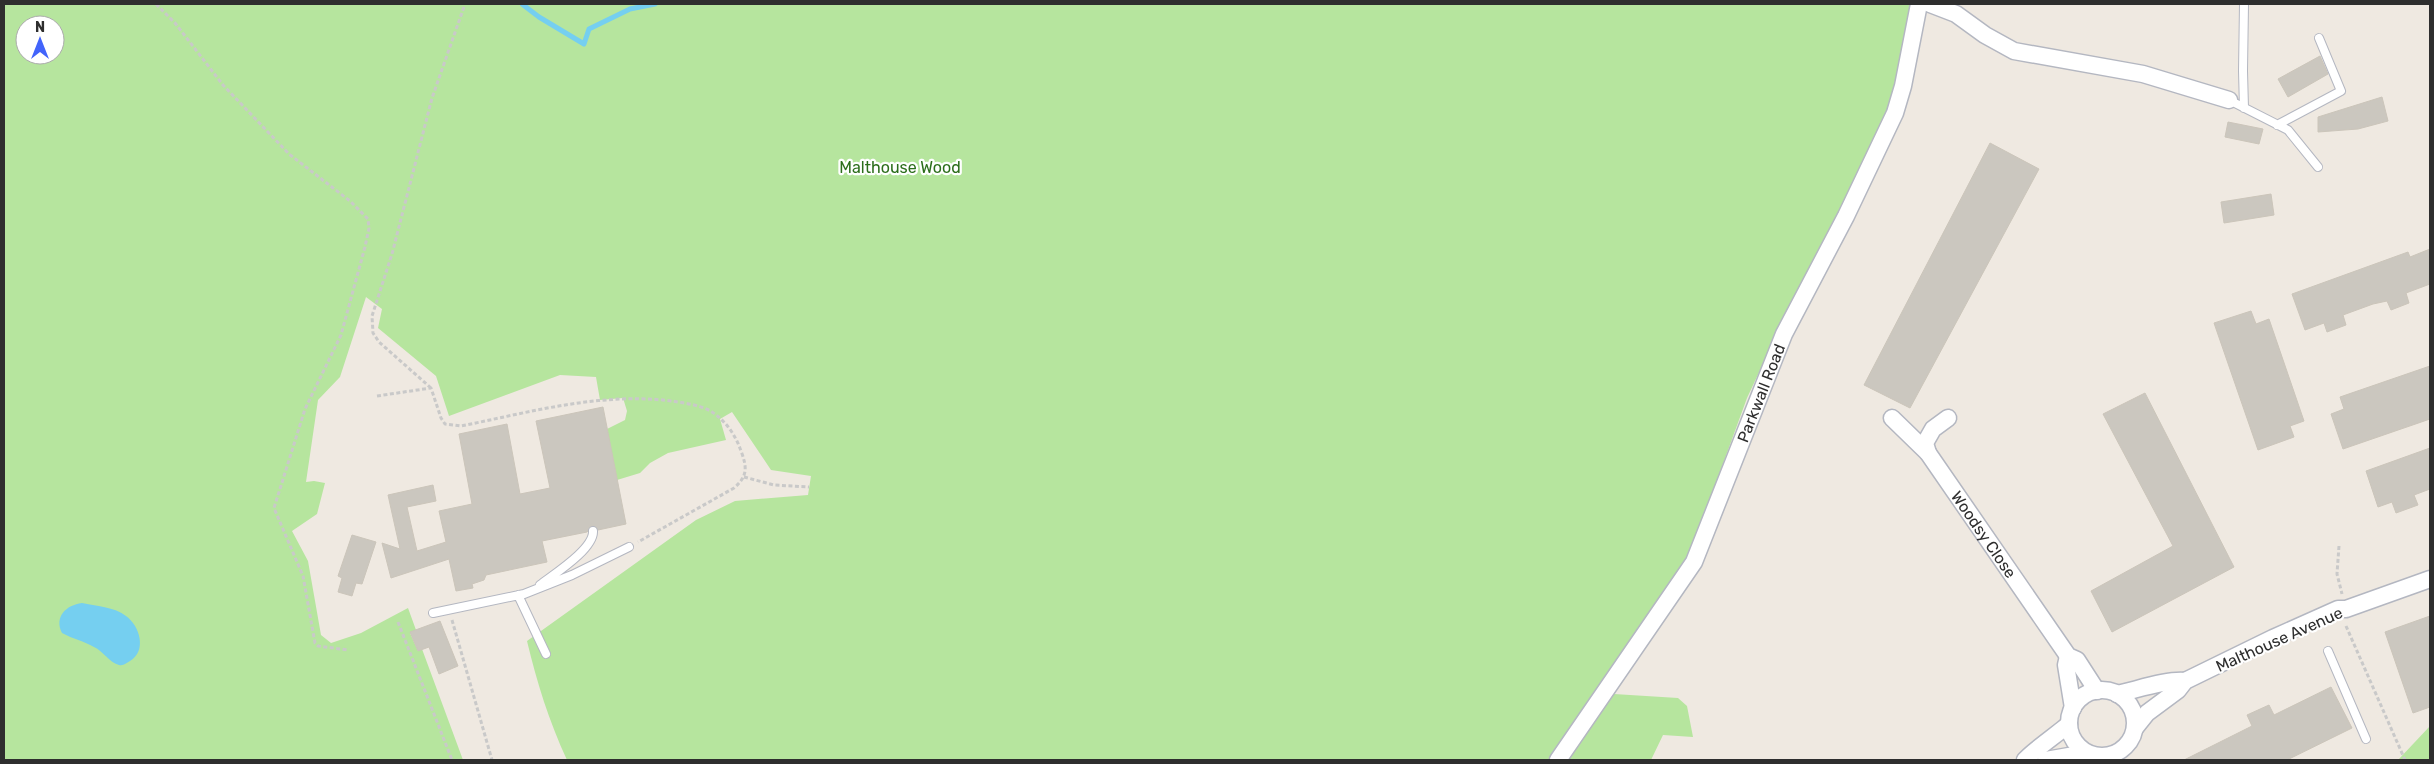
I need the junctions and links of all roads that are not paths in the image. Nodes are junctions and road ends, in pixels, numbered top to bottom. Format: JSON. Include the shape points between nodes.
{"nodes":[{"id":1,"x":1919,"y":4,"type":"edge"},
{"id":2,"x":1930,"y":4,"type":"edge"},
{"id":3,"x":2244,"y":4,"type":"edge"},
{"id":4,"x":2319,"y":38,"type":"dead end"},
{"id":5,"x":2229,"y":100,"type":"joint"},
{"id":6,"x":2244,"y":108,"type":"junction"},
{"id":7,"x":2278,"y":125,"type":"junction"},
{"id":8,"x":2318,"y":167,"type":"dead end"},
{"id":9,"x":1892,"y":418,"type":"dead end"},
{"id":10,"x":1948,"y":418,"type":"dead end"},
{"id":11,"x":1928,"y":453,"type":"junction"},
{"id":12,"x":593,"y":531,"type":"dead end"},
{"id":13,"x":629,"y":547,"type":"road end"},
{"id":14,"x":2430,"y":579,"type":"edge"},
{"id":15,"x":534,"y":590,"type":"junction"},
{"id":16,"x":518,"y":596,"type":"junction"},
{"id":17,"x":433,"y":613,"type":"dead end"},
{"id":18,"x":2328,"y":651,"type":"dead end"},
{"id":19,"x":546,"y":654,"type":"dead end"},
{"id":20,"x":2068,"y":656,"type":"junction"},
{"id":21,"x":2184,"y":681,"type":"junction"},
{"id":22,"x":2097,"y":690,"type":"junction"},
{"id":23,"x":2117,"y":694,"type":"junction"},
{"id":24,"x":2071,"y":716,"type":"junction"},
{"id":25,"x":2135,"y":728,"type":"junction"},
{"id":26,"x":2366,"y":739,"type":"dead end"},
{"id":27,"x":2086,"y":753,"type":"junction"},
{"id":28,"x":2120,"y":756,"type":"edge"},
{"id":29,"x":1558,"y":760,"type":"edge"},
{"id":30,"x":2025,"y":760,"type":"edge"},
{"id":31,"x":2046,"y":760,"type":"edge"}],
"edges":[{"from":1,"to":29,"type":"street","name":"Parkwall Road","via":[[1895,113],[1784,334],[1694,562]]},
{"from":2,"to":5,"type":"street","via":[[1956,14],[2014,51],[2143,74]]},
{"from":3,"to":6,"type":"lane"},
{"from":4,"to":7,"type":"lane","via":[[2341,91]]},
{"from":5,"to":6,"type":"lane"},
{"from":6,"to":7,"type":"lane"},
{"from":7,"to":8,"type":"lane","via":[[2288,130]]},
{"from":9,"to":11,"type":"street","name":"Woodsy Close"},
{"from":10,"to":11,"type":"street","via":[[1934,429],[1925,443]]},
{"from":11,"to":20,"type":"street","name":"Woodsy Close"},
{"from":12,"to":15,"type":"lane","via":[[594,538],[587,547]]},
{"from":13,"to":15,"type":"lane"},
{"from":14,"to":21,"type":"street","name":"Malthouse Avenue","via":[[2342,609],[2272,638]]},
{"from":15,"to":16,"type":"lane"},
{"from":16,"to":17,"type":"lane"},
{"from":16,"to":19,"type":"lane"},
{"from":18,"to":26,"type":"lane"},
{"from":20,"to":22,"type":"street","name":"Woodsy Close","via":[[2077,660]]},
{"from":20,"to":24,"type":"street"},
{"from":21,"to":23,"type":"street","name":"Malthouse Avenue","via":[[2173,679]]},
{"from":21,"to":25,"type":"street","name":"Malthouse Avenue","via":[[2178,690],[2147,712]]},
{"from":22,"to":23,"type":"street"},
{"from":22,"to":24,"type":"street","via":[[2087,693]]},
{"from":23,"to":25,"type":"street","via":[[2132,706]]},
{"from":24,"to":27,"type":"street","via":[[2070,736]]},
{"from":24,"to":30,"type":"street","via":[[2045,745]]},
{"from":25,"to":28,"type":"street"},
{"from":27,"to":28,"type":"street","via":[[2096,757]]},
{"from":27,"to":31,"type":"street"}]}
